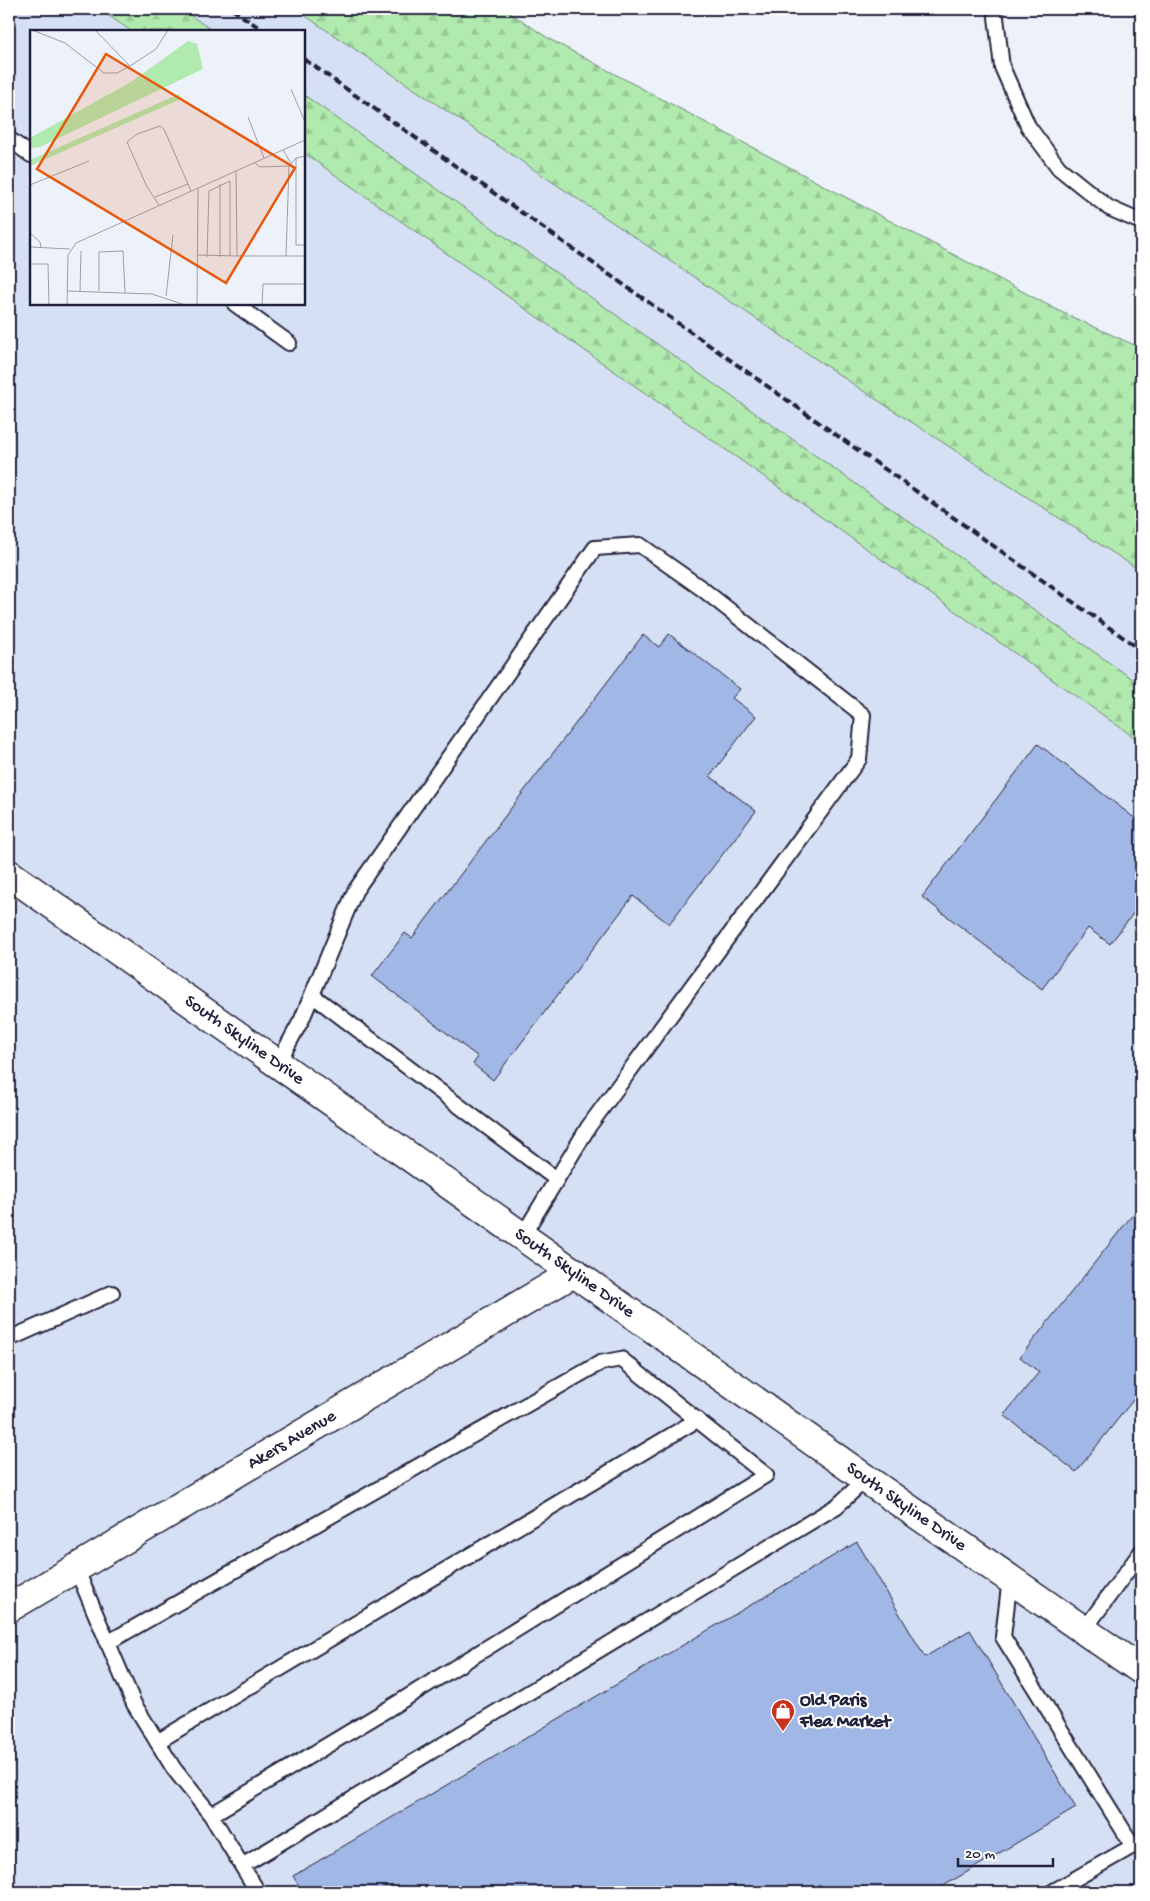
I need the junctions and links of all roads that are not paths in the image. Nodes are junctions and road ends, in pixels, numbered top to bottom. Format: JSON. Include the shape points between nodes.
{"nodes":[{"id":1,"x":995,"y":9,"type":"edge"},
{"id":2,"x":9,"y":139,"type":"edge"},
{"id":3,"x":30,"y":155,"type":"edge"},
{"id":4,"x":1141,"y":222,"type":"edge"},
{"id":5,"x":236,"y":305,"type":"edge"},
{"id":6,"x":290,"y":344,"type":"dead end"},
{"id":7,"x":9,"y":874,"type":"edge"},
{"id":8,"x":312,"y":995,"type":"junction"},
{"id":9,"x":278,"y":1063,"type":"junction"},
{"id":10,"x":556,"y":1179,"type":"junction"},
{"id":11,"x":523,"y":1235,"type":"junction"},
{"id":12,"x":575,"y":1272,"type":"junction"},
{"id":13,"x":112,"y":1294,"type":"dead end"},
{"id":14,"x":9,"y":1339,"type":"edge"},
{"id":15,"x":697,"y":1420,"type":"junction"},
{"id":16,"x":866,"y":1479,"type":"junction"},
{"id":17,"x":1141,"y":1552,"type":"edge"},
{"id":18,"x":76,"y":1568,"type":"junction"},
{"id":19,"x":1010,"y":1578,"type":"junction"},
{"id":20,"x":9,"y":1608,"type":"edge"},
{"id":21,"x":1084,"y":1630,"type":"junction"},
{"id":22,"x":107,"y":1643,"type":"junction"},
{"id":23,"x":1141,"y":1670,"type":"edge"},
{"id":24,"x":157,"y":1742,"type":"junction"},
{"id":25,"x":211,"y":1815,"type":"junction"},
{"id":26,"x":1137,"y":1846,"type":"edge"},
{"id":27,"x":242,"y":1866,"type":"junction"},
{"id":28,"x":258,"y":1892,"type":"edge"},
{"id":29,"x":1052,"y":1892,"type":"edge"}],
"edges":[{"from":1,"to":4,"type":"lane","via":[[1002,67],[1028,126],[1059,168],[1109,208]]},
{"from":2,"to":3,"type":"lane"},
{"from":5,"to":6,"type":"lane"},
{"from":7,"to":9,"type":"street","name":"South Skyline Drive"},
{"from":8,"to":9,"type":"lane"},
{"from":8,"to":10,"type":"lane"},
{"from":8,"to":10,"type":"lane","via":[[355,891],[595,548],[640,545],[701,588],[863,715],[859,759],[589,1126]]},
{"from":9,"to":11,"type":"street","name":"South Skyline Drive"},
{"from":10,"to":11,"type":"lane"},
{"from":11,"to":12,"type":"street","name":"South Skyline Drive"},
{"from":12,"to":16,"type":"street","name":"South Skyline Drive"},
{"from":12,"to":18,"type":"street","name":"Akers Avenue"},
{"from":13,"to":14,"type":"lane"},
{"from":15,"to":22,"type":"lane","via":[[621,1359],[600,1362]]},
{"from":15,"to":24,"type":"lane"},
{"from":15,"to":25,"type":"lane","via":[[766,1475]]},
{"from":16,"to":19,"type":"street","name":"South Skyline Drive"},
{"from":16,"to":27,"type":"lane","via":[[837,1506]]},
{"from":17,"to":21,"type":"lane"},
{"from":18,"to":20,"type":"street","name":"Akers Avenue"},
{"from":18,"to":22,"type":"lane"},
{"from":19,"to":21,"type":"street","name":"South Skyline Drive"},
{"from":19,"to":26,"type":"lane","via":[[1003,1637]]},
{"from":21,"to":23,"type":"street","name":"South Skyline Drive"},
{"from":22,"to":24,"type":"lane","via":[[134,1704]]},
{"from":24,"to":25,"type":"lane"},
{"from":25,"to":27,"type":"lane"},
{"from":26,"to":29,"type":"lane"},
{"from":27,"to":28,"type":"lane"}]}
